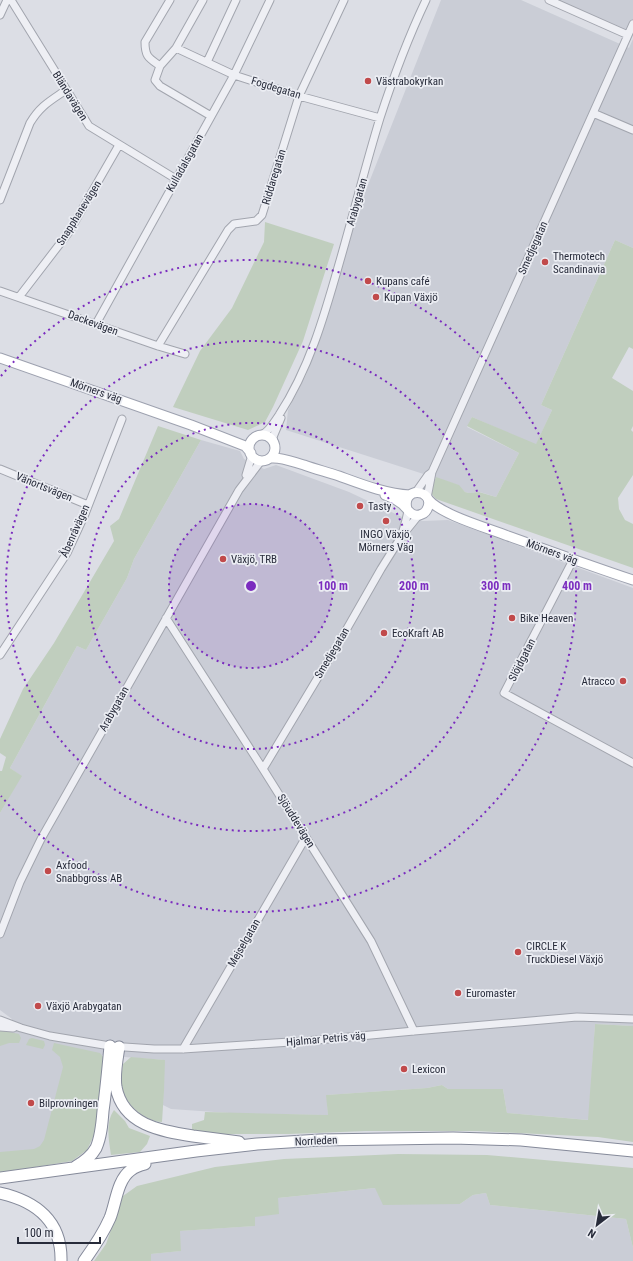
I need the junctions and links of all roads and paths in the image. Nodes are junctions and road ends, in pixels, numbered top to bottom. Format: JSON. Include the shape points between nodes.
{"nodes":[{"id":1,"x":7,"y":0,"type":"edge"},
{"id":2,"x":11,"y":0,"type":"edge"},
{"id":3,"x":170,"y":0,"type":"edge"},
{"id":4,"x":203,"y":0,"type":"edge"},
{"id":5,"x":236,"y":0,"type":"edge"},
{"id":6,"x":270,"y":0,"type":"edge"},
{"id":7,"x":344,"y":0,"type":"edge"},
{"id":8,"x":426,"y":0,"type":"edge"},
{"id":9,"x":549,"y":0,"type":"edge"},
{"id":10,"x":0,"y":15,"type":"edge"},
{"id":11,"x":633,"y":24,"type":"edge"},
{"id":12,"x":628,"y":35,"type":"junction"},
{"id":13,"x":176,"y":48,"type":"junction"},
{"id":14,"x":207,"y":62,"type":"junction"},
{"id":15,"x":160,"y":66,"type":"junction"},
{"id":16,"x":234,"y":75,"type":"junction"},
{"id":17,"x":66,"y":90,"type":"junction"},
{"id":18,"x":299,"y":96,"type":"junction"},
{"id":19,"x":593,"y":113,"type":"junction"},
{"id":20,"x":212,"y":116,"type":"junction"},
{"id":21,"x":380,"y":118,"type":"junction"},
{"id":22,"x":633,"y":130,"type":"edge"},
{"id":23,"x":119,"y":145,"type":"junction"},
{"id":24,"x":176,"y":179,"type":"junction"},
{"id":25,"x":0,"y":200,"type":"edge"},
{"id":26,"x":0,"y":291,"type":"edge"},
{"id":27,"x":19,"y":297,"type":"junction"},
{"id":28,"x":96,"y":324,"type":"junction"},
{"id":29,"x":158,"y":346,"type":"junction"},
{"id":30,"x":185,"y":354,"type":"dead end"},
{"id":31,"x":0,"y":358,"type":"edge"},
{"id":32,"x":286,"y":404,"type":"junction"},
{"id":33,"x":122,"y":419,"type":"dead end"},
{"id":34,"x":191,"y":424,"type":"junction"},
{"id":35,"x":257,"y":437,"type":"junction"},
{"id":36,"x":274,"y":443,"type":"junction"},
{"id":37,"x":251,"y":454,"type":"junction"},
{"id":38,"x":271,"y":458,"type":"junction"},
{"id":39,"x":261,"y":461,"type":"junction"},
{"id":40,"x":0,"y":470,"type":"edge"},
{"id":41,"x":432,"y":472,"type":"junction"},
{"id":42,"x":333,"y":474,"type":"junction"},
{"id":43,"x":369,"y":487,"type":"junction"},
{"id":44,"x":239,"y":490,"type":"junction"},
{"id":45,"x":413,"y":494,"type":"junction"},
{"id":46,"x":427,"y":498,"type":"junction"},
{"id":47,"x":88,"y":505,"type":"junction"},
{"id":48,"x":407,"y":510,"type":"junction"},
{"id":49,"x":421,"y":514,"type":"junction"},
{"id":50,"x":471,"y":522,"type":"junction"},
{"id":51,"x":401,"y":537,"type":"junction"},
{"id":52,"x":573,"y":560,"type":"junction"},
{"id":53,"x":633,"y":580,"type":"edge"},
{"id":54,"x":166,"y":618,"type":"junction"},
{"id":55,"x":0,"y":655,"type":"edge"},
{"id":56,"x":633,"y":764,"type":"edge"},
{"id":57,"x":263,"y":769,"type":"junction"},
{"id":58,"x":306,"y":837,"type":"junction"},
{"id":59,"x":0,"y":934,"type":"edge"},
{"id":60,"x":633,"y":1019,"type":"edge"},
{"id":61,"x":0,"y":1020,"type":"edge"},
{"id":62,"x":0,"y":1027,"type":"edge"},
{"id":63,"x":21,"y":1028,"type":"junction"},
{"id":64,"x":414,"y":1031,"type":"junction"},
{"id":65,"x":114,"y":1047,"type":"junction"},
{"id":66,"x":183,"y":1050,"type":"junction"},
{"id":67,"x":257,"y":1144,"type":"junction"},
{"id":68,"x":633,"y":1151,"type":"edge"},
{"id":69,"x":633,"y":1156,"type":"edge"},
{"id":70,"x":146,"y":1164,"type":"junction"},
{"id":71,"x":72,"y":1168,"type":"junction"},
{"id":72,"x":0,"y":1178,"type":"edge"},
{"id":73,"x":0,"y":1184,"type":"edge"},
{"id":74,"x":0,"y":1193,"type":"edge"},
{"id":75,"x":61,"y":1261,"type":"edge"},
{"id":76,"x":84,"y":1261,"type":"edge"}],
"edges":[{"from":1,"to":10,"type":"street"},
{"from":2,"to":17,"type":"street","name":"Bländavägen"},
{"from":3,"to":15,"type":"street","via":[[145,42],[148,57]]},
{"from":4,"to":13,"type":"street"},
{"from":5,"to":14,"type":"street"},
{"from":6,"to":16,"type":"street","name":"Kulladalsgatan"},
{"from":7,"to":18,"type":"street","name":"Riddaregatan"},
{"from":8,"to":21,"type":"street","name":"Arabygatan"},
{"from":9,"to":12,"type":"street"},
{"from":11,"to":12,"type":"street","name":"Smedjegatan"},
{"from":12,"to":19,"type":"street","name":"Smedjegatan"},
{"from":13,"to":14,"type":"street","name":"Fogdegatan"},
{"from":13,"to":15,"type":"street"},
{"from":14,"to":16,"type":"street","name":"Fogdegatan"},
{"from":15,"to":20,"type":"street","via":[[155,80],[160,86]]},
{"from":16,"to":18,"type":"street","name":"Fogdegatan"},
{"from":16,"to":20,"type":"street","name":"Kulladalsgatan"},
{"from":17,"to":23,"type":"street","name":"Bländavägen","via":[[89,126]]},
{"from":17,"to":25,"type":"street","via":[[41,107],[30,123]]},
{"from":18,"to":21,"type":"street","name":"Fogdegatan"},
{"from":18,"to":29,"type":"street","name":"Riddaregatan","via":[[262,215],[256,221],[234,224],[228,230]]},
{"from":19,"to":22,"type":"street"},
{"from":19,"to":41,"type":"street","name":"Smedjegatan"},
{"from":20,"to":24,"type":"street","name":"Kulladalsgatan"},
{"from":21,"to":32,"type":"street","name":"Arabygatan","via":[[325,316],[304,372]]},
{"from":23,"to":24,"type":"street","name":"Bländavägen"},
{"from":23,"to":27,"type":"street","name":"Snapphanevägen","via":[[69,232]]},
{"from":24,"to":28,"type":"street","name":"Kulladalsgatan"},
{"from":26,"to":27,"type":"street","name":"Dackevägen"},
{"from":27,"to":28,"type":"street","name":"Dackevägen"},
{"from":28,"to":29,"type":"street","name":"Dackevägen"},
{"from":29,"to":30,"type":"street","name":"Dackevägen"},
{"from":31,"to":34,"type":"main road","name":"Mörners väg"},
{"from":32,"to":35,"type":"street","name":"Arabygatan","via":[[270,429]]},
{"from":32,"to":36,"type":"street","name":"Arabygatan","via":[[274,433]]},
{"from":33,"to":47,"type":"street","name":"Åbenråvägen"},
{"from":34,"to":35,"type":"main road","name":"Mörners väg","via":[[246,440]]},
{"from":34,"to":37,"type":"main road","name":"Mörners väg","via":[[245,446]]},
{"from":35,"to":36,"type":"main road","via":[[269,437]]},
{"from":35,"to":37,"type":"main road","via":[[250,444]]},
{"from":36,"to":38,"type":"main road"},
{"from":36,"to":42,"type":"main road","via":[[282,452]]},
{"from":37,"to":39,"type":"main road"},
{"from":37,"to":44,"type":"street","name":"Arabygatan","via":[[250,464]]},
{"from":38,"to":39,"type":"main road"},
{"from":38,"to":42,"type":"main road","via":[[281,458]]},
{"from":39,"to":44,"type":"street","name":"Arabygatan"},
{"from":40,"to":47,"type":"street","name":"Vänortsvägen"},
{"from":41,"to":45,"type":"street","name":"Smedjegatan"},
{"from":41,"to":46,"type":"street","name":"Smedjegatan"},
{"from":42,"to":43,"type":"main road"},
{"from":43,"to":45,"type":"main road","via":[[396,494]]},
{"from":43,"to":48,"type":"main road","via":[[398,501]]},
{"from":44,"to":54,"type":"street","name":"Arabygatan"},
{"from":45,"to":46,"type":"main road","via":[[422,494]]},
{"from":45,"to":48,"type":"main road","via":[[406,501]]},
{"from":46,"to":49,"type":"main road","via":[[428,508]]},
{"from":46,"to":50,"type":"main road","name":"Mörners väg","via":[[435,506]]},
{"from":47,"to":55,"type":"street","name":"Åbenråvägen","via":[[67,553]]},
{"from":48,"to":49,"type":"main road","via":[[412,515]]},
{"from":48,"to":51,"type":"street","name":"Smedjegatan"},
{"from":49,"to":50,"type":"main road","name":"Mörners väg","via":[[439,514]]},
{"from":49,"to":51,"type":"street","name":"Smedjegatan"},
{"from":50,"to":52,"type":"main road","name":"Mörners väg"},
{"from":51,"to":57,"type":"street","name":"Smedjegatan"},
{"from":52,"to":53,"type":"main road","name":"Mörners väg"},
{"from":52,"to":56,"type":"street","name":"Slöjdgatan","via":[[504,693]]},
{"from":54,"to":57,"type":"street","name":"Sjöuddevägen"},
{"from":54,"to":59,"type":"street","name":"Arabygatan","via":[[41,839],[20,882]]},
{"from":57,"to":58,"type":"street","name":"Sjöuddevägen"},
{"from":58,"to":64,"type":"street","name":"Sjöuddevägen","via":[[371,940]]},
{"from":58,"to":66,"type":"street","name":"Mejselgatan"},
{"from":60,"to":64,"type":"street","name":"Hjalmar Petris väg","via":[[577,1017]]},
{"from":61,"to":63,"type":"street","name":"Hjalmar Petris väg"},
{"from":62,"to":63,"type":"street","name":"Hjalmar Petris väg"},
{"from":63,"to":65,"type":"street","name":"Hjalmar Petris väg","via":[[50,1036]]},
{"from":64,"to":66,"type":"street","name":"Hjalmar Petris väg"},
{"from":65,"to":66,"type":"street","name":"Hjalmar Petris väg"},
{"from":65,"to":67,"type":"highway","via":[[116,1087],[123,1105],[134,1118],[170,1132]]},
{"from":65,"to":71,"type":"highway","via":[[96,1148],[82,1163]]},
{"from":67,"to":68,"type":"highway","name":"Norrleden","via":[[453,1138],[521,1140]]},
{"from":67,"to":71,"type":"highway","name":"Norrleden"},
{"from":69,"to":70,"type":"highway","name":"Norrleden","via":[[521,1146],[397,1143],[258,1150]]},
{"from":70,"to":73,"type":"highway","name":"Norrleden"},
{"from":70,"to":76,"type":"highway","via":[[134,1168],[126,1175],[104,1231]]},
{"from":71,"to":72,"type":"highway","name":"Norrleden"},
{"from":74,"to":75,"type":"highway","via":[[25,1200],[46,1216],[60,1242]]}]}
